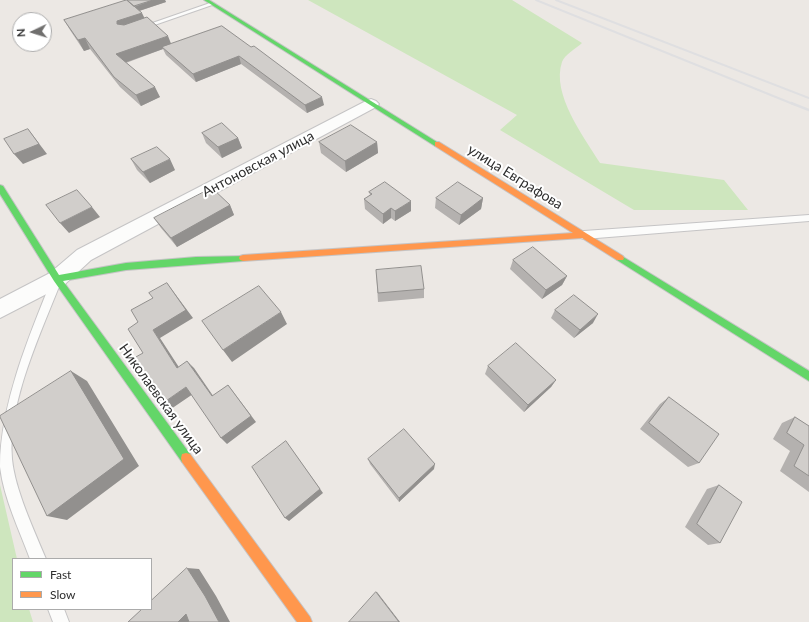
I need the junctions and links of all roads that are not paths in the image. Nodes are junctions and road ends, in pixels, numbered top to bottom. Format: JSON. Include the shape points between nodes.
{"nodes":[{"id":1,"x":209,"y":2,"type":"edge"},
{"id":2,"x":134,"y":31,"type":"edge"},
{"id":3,"x":372,"y":104,"type":"junction"},
{"id":4,"x":0,"y":188,"type":"edge"},
{"id":5,"x":809,"y":218,"type":"edge"},
{"id":6,"x":583,"y":235,"type":"junction"},
{"id":7,"x":57,"y":279,"type":"junction"},
{"id":8,"x":0,"y":309,"type":"edge"},
{"id":9,"x":809,"y":376,"type":"edge"},
{"id":10,"x":38,"y":558,"type":"edge"},
{"id":11,"x":56,"y":610,"type":"edge"},
{"id":12,"x":61,"y":622,"type":"edge"},
{"id":13,"x":305,"y":622,"type":"edge"}],
"edges":[{"from":1,"to":2,"type":"lane"},
{"from":1,"to":3,"type":"street","name":"улица Евграфова"},
{"from":3,"to":6,"type":"street","name":"улица Евграфова"},
{"from":3,"to":7,"type":"street","name":"Антоновская улица","via":[[84,255]]},
{"from":4,"to":7,"type":"street","name":"Николаевская улица"},
{"from":5,"to":6,"type":"lane"},
{"from":6,"to":7,"type":"street","via":[[135,265],[79,273]]},
{"from":6,"to":9,"type":"street","name":"улица Евграфова"},
{"from":7,"to":8,"type":"street","name":"Антоновская улица"},
{"from":7,"to":10,"type":"lane","via":[[15,386],[6,426],[6,459],[14,497]]},
{"from":7,"to":13,"type":"street","name":"Николаевская улица"},
{"from":11,"to":12,"type":"lane"}]}
